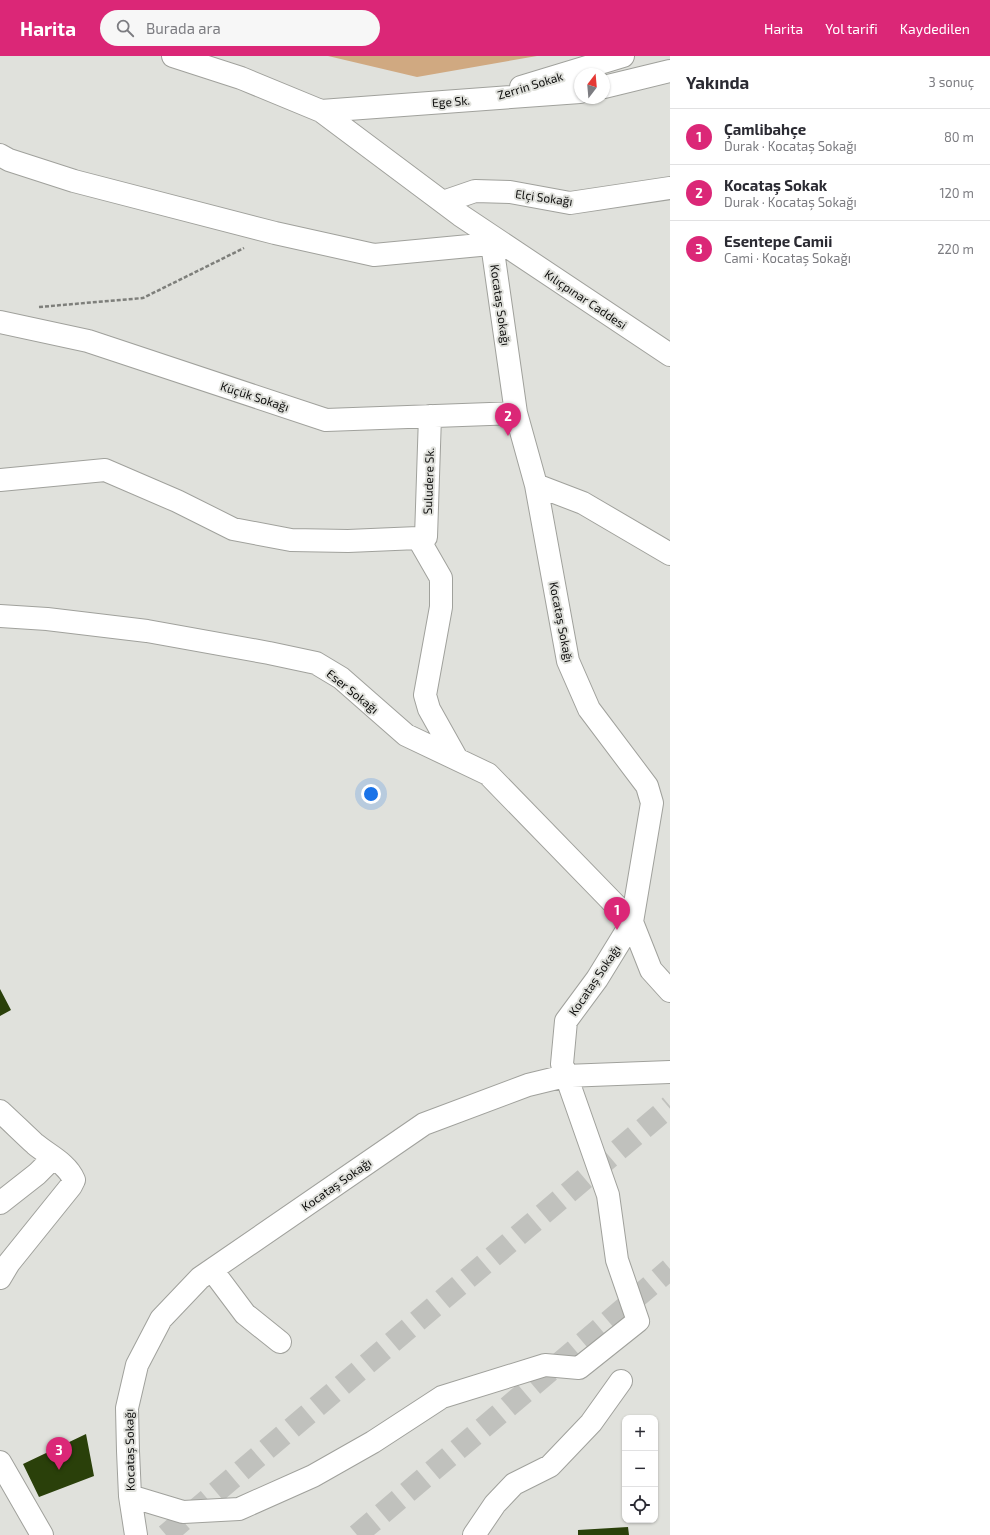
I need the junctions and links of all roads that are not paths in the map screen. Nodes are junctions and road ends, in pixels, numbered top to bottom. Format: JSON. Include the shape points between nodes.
{"nodes":[{"id":1,"x":173,"y":56,"type":"edge"},
{"id":2,"x":623,"y":56,"type":"edge"},
{"id":3,"x":670,"y":71,"type":"edge"},
{"id":4,"x":610,"y":86,"type":"edge"},
{"id":5,"x":574,"y":92,"type":"edge"},
{"id":6,"x":482,"y":99,"type":"junction"},
{"id":7,"x":321,"y":111,"type":"junction"},
{"id":8,"x":0,"y":155,"type":"edge"},
{"id":9,"x":670,"y":188,"type":"edge"},
{"id":10,"x":443,"y":202,"type":"junction"},
{"id":11,"x":496,"y":243,"type":"junction"},
{"id":12,"x":0,"y":322,"type":"edge"},
{"id":13,"x":670,"y":355,"type":"edge"},
{"id":14,"x":516,"y":413,"type":"junction"},
{"id":15,"x":430,"y":416,"type":"junction"},
{"id":16,"x":0,"y":480,"type":"edge"},
{"id":17,"x":536,"y":484,"type":"junction"},
{"id":18,"x":418,"y":538,"type":"junction"},
{"id":19,"x":670,"y":554,"type":"edge"},
{"id":20,"x":0,"y":616,"type":"edge"},
{"id":21,"x":457,"y":758,"type":"junction"},
{"id":22,"x":632,"y":922,"type":"junction"},
{"id":23,"x":670,"y":991,"type":"edge"},
{"id":24,"x":670,"y":1072,"type":"edge"},
{"id":25,"x":565,"y":1076,"type":"junction"},
{"id":26,"x":0,"y":1111,"type":"edge"},
{"id":27,"x":9,"y":1131,"type":"edge"},
{"id":28,"x":53,"y":1158,"type":"junction"},
{"id":29,"x":0,"y":1203,"type":"edge"},
{"id":30,"x":212,"y":1270,"type":"junction"},
{"id":31,"x":0,"y":1278,"type":"edge"},
{"id":32,"x":280,"y":1342,"type":"dead end"},
{"id":33,"x":621,"y":1381,"type":"dead end"},
{"id":34,"x":0,"y":1462,"type":"edge"},
{"id":35,"x":130,"y":1496,"type":"junction"},
{"id":36,"x":42,"y":1535,"type":"edge"},
{"id":37,"x":136,"y":1535,"type":"edge"},
{"id":38,"x":474,"y":1535,"type":"edge"}],
"edges":[{"from":1,"to":7,"type":"street","via":[[241,78]]},
{"from":2,"to":6,"type":"street","name":"Zerrin Sokak"},
{"from":3,"to":4,"type":"street"},
{"from":5,"to":6,"type":"street","name":"Ege Sk."},
{"from":6,"to":7,"type":"street","name":"Ege Sk."},
{"from":7,"to":10,"type":"street","name":"Kılıçpınar Caddesi"},
{"from":8,"to":11,"type":"street","via":[[74,180],[275,233],[374,255]]},
{"from":9,"to":10,"type":"street","name":"Elçi Sokağı","via":[[570,203],[510,192],[475,191]]},
{"from":10,"to":11,"type":"street","name":"Kılıçpınar Caddesi"},
{"from":11,"to":13,"type":"street","name":"Kılıçpınar Caddesi"},
{"from":11,"to":14,"type":"street","name":"Kocataş Sokağı"},
{"from":12,"to":15,"type":"street","name":"Küçük Sokağı","via":[[88,341],[326,420]]},
{"from":14,"to":15,"type":"street","name":"Küçük Sokağı"},
{"from":14,"to":17,"type":"street","name":"Kocataş Sokağı"},
{"from":15,"to":18,"type":"street","name":"Suludere Sk.","via":[[426,537]]},
{"from":16,"to":18,"type":"street","via":[[105,470],[233,529],[290,540]]},
{"from":17,"to":19,"type":"street","via":[[583,503]]},
{"from":17,"to":22,"type":"street","name":"Kocataş Sokağı","via":[[568,661],[589,709],[647,786],[652,803]]},
{"from":18,"to":21,"type":"street","via":[[441,578],[441,607],[425,695],[429,708]]},
{"from":20,"to":21,"type":"street","name":"Eser Sokağı","via":[[147,631],[316,663],[341,678],[406,735]]},
{"from":21,"to":22,"type":"street","name":"Eser Sokağı","via":[[488,774]]},
{"from":22,"to":23,"type":"street","via":[[651,970]]},
{"from":22,"to":25,"type":"street","name":"Kocataş Sokağı","via":[[597,979],[566,1021],[562,1064]]},
{"from":24,"to":25,"type":"street"},
{"from":25,"to":30,"type":"street","name":"Kocataş Sokağı","via":[[528,1085],[424,1124]]},
{"from":25,"to":35,"type":"street","via":[[608,1196],[617,1260],[638,1321],[579,1368],[546,1365],[442,1397],[373,1442],[313,1476],[239,1509],[183,1512]]},
{"from":26,"to":27,"type":"street"},
{"from":27,"to":28,"type":"street","via":[[36,1144]]},
{"from":28,"to":29,"type":"street"},
{"from":28,"to":31,"type":"street","via":[[71,1172],[74,1180]]},
{"from":30,"to":32,"type":"street","via":[[245,1314]]},
{"from":30,"to":35,"type":"street","name":"Kocataş Sokağı","via":[[200,1278],[161,1318],[137,1365],[127,1408]]},
{"from":33,"to":38,"type":"street","via":[[591,1423],[550,1466],[514,1484],[495,1504]]},
{"from":34,"to":36,"type":"street"},
{"from":35,"to":37,"type":"street","name":"Kocataş Sokağı"}]}
